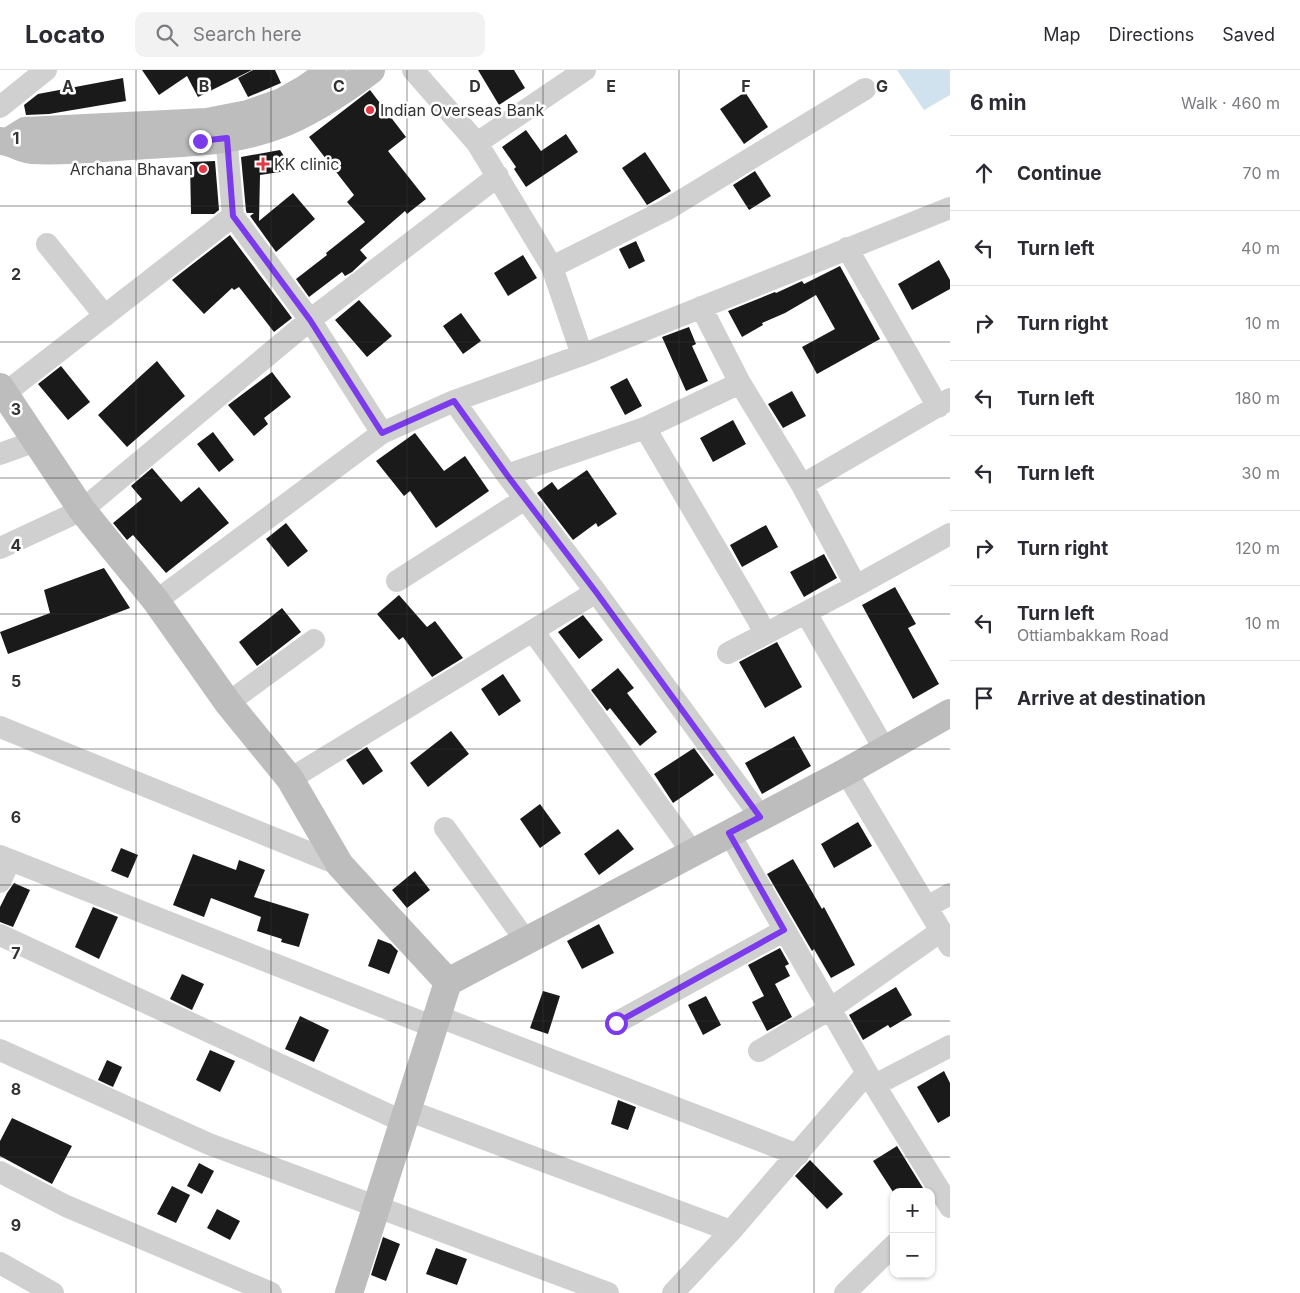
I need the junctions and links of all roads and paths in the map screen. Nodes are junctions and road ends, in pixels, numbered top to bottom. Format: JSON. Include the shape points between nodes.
{"nodes":[{"id":1,"x":46,"y":70,"type":"edge"},
{"id":2,"x":332,"y":70,"type":"edge"},
{"id":3,"x":371,"y":70,"type":"edge"},
{"id":4,"x":413,"y":70,"type":"edge"},
{"id":5,"x":585,"y":70,"type":"edge"},
{"id":6,"x":865,"y":88,"type":"dead end"},
{"id":7,"x":0,"y":107,"type":"edge"},
{"id":8,"x":226,"y":128,"type":"junction"},
{"id":9,"x":5,"y":141,"type":"edge"},
{"id":10,"x":477,"y":143,"type":"junction"},
{"id":11,"x":498,"y":176,"type":"junction"},
{"id":12,"x":950,"y":208,"type":"edge"},
{"id":13,"x":233,"y":216,"type":"junction"},
{"id":14,"x":47,"y":244,"type":"dead end"},
{"id":15,"x":847,"y":248,"type":"junction"},
{"id":16,"x":552,"y":267,"type":"junction"},
{"id":17,"x":701,"y":307,"type":"junction"},
{"id":18,"x":105,"y":316,"type":"junction"},
{"id":19,"x":310,"y":320,"type":"junction"},
{"id":20,"x":582,"y":354,"type":"junction"},
{"id":21,"x":740,"y":383,"type":"junction"},
{"id":22,"x":3,"y":390,"type":"edge"},
{"id":23,"x":454,"y":401,"type":"junction"},
{"id":24,"x":944,"y":403,"type":"edge"},
{"id":25,"x":645,"y":428,"type":"junction"},
{"id":26,"x":382,"y":433,"type":"junction"},
{"id":27,"x":36,"y":441,"type":"junction"},
{"id":28,"x":0,"y":454,"type":"edge"},
{"id":29,"x":507,"y":475,"type":"junction"},
{"id":30,"x":802,"y":485,"type":"junction"},
{"id":31,"x":525,"y":499,"type":"junction"},
{"id":32,"x":82,"y":510,"type":"junction"},
{"id":33,"x":950,"y":534,"type":"edge"},
{"id":34,"x":0,"y":548,"type":"edge"},
{"id":35,"x":397,"y":581,"type":"dead end"},
{"id":36,"x":856,"y":586,"type":"junction"},
{"id":37,"x":596,"y":592,"type":"junction"},
{"id":38,"x":156,"y":602,"type":"junction"},
{"id":39,"x":806,"y":613,"type":"junction"},
{"id":40,"x":533,"y":631,"type":"junction"},
{"id":41,"x":764,"y":634,"type":"junction"},
{"id":42,"x":314,"y":640,"type":"dead end"},
{"id":43,"x":728,"y":653,"type":"dead end"},
{"id":44,"x":228,"y":703,"type":"junction"},
{"id":45,"x":950,"y":713,"type":"edge"},
{"id":46,"x":0,"y":727,"type":"edge"},
{"id":47,"x":885,"y":750,"type":"junction"},
{"id":48,"x":846,"y":772,"type":"junction"},
{"id":49,"x":290,"y":779,"type":"junction"},
{"id":50,"x":760,"y":817,"type":"junction"},
{"id":51,"x":445,"y":828,"type":"dead end"},
{"id":52,"x":729,"y":833,"type":"junction"},
{"id":53,"x":693,"y":853,"type":"junction"},
{"id":54,"x":5,"y":858,"type":"edge"},
{"id":55,"x":340,"y":865,"type":"junction"},
{"id":56,"x":0,"y":882,"type":"edge"},
{"id":57,"x":950,"y":894,"type":"edge"},
{"id":58,"x":927,"y":907,"type":"junction"},
{"id":59,"x":784,"y":930,"type":"junction"},
{"id":60,"x":0,"y":934,"type":"edge"},
{"id":61,"x":946,"y":938,"type":"edge"},
{"id":62,"x":526,"y":941,"type":"junction"},
{"id":63,"x":448,"y":982,"type":"junction"},
{"id":64,"x":830,"y":1009,"type":"junction"},
{"id":65,"x":435,"y":1021,"type":"junction"},
{"id":66,"x":616,"y":1023,"type":"dead end"},
{"id":67,"x":950,"y":1046,"type":"edge"},
{"id":68,"x":0,"y":1050,"type":"edge"},
{"id":69,"x":759,"y":1051,"type":"dead end"},
{"id":70,"x":871,"y":1079,"type":"junction"},
{"id":71,"x":406,"y":1116,"type":"junction"},
{"id":72,"x":798,"y":1155,"type":"junction"},
{"id":73,"x":0,"y":1172,"type":"edge"},
{"id":74,"x":942,"y":1203,"type":"edge"},
{"id":75,"x":377,"y":1207,"type":"junction"},
{"id":76,"x":731,"y":1231,"type":"junction"},
{"id":77,"x":890,"y":1249,"type":"edge"},
{"id":78,"x":0,"y":1262,"type":"edge"},
{"id":79,"x":52,"y":1293,"type":"edge"},
{"id":80,"x":271,"y":1293,"type":"edge"},
{"id":81,"x":349,"y":1293,"type":"edge"},
{"id":82,"x":608,"y":1293,"type":"edge"},
{"id":83,"x":673,"y":1293,"type":"edge"},
{"id":84,"x":845,"y":1293,"type":"edge"}],
"edges":[{"from":1,"to":7,"type":"street"},
{"from":2,"to":8,"type":"street","via":[[282,102],[248,114]]},
{"from":3,"to":8,"type":"street","via":[[306,113],[275,126]]},
{"from":4,"to":10,"type":"street"},
{"from":5,"to":10,"type":"street"},
{"from":6,"to":16,"type":"street","via":[[666,210]]},
{"from":8,"to":9,"type":"street","via":[[207,122],[26,131]]},
{"from":8,"to":13,"type":"street"},
{"from":10,"to":11,"type":"street"},
{"from":11,"to":16,"type":"street"},
{"from":11,"to":19,"type":"street"},
{"from":12,"to":15,"type":"street"},
{"from":13,"to":18,"type":"street"},
{"from":13,"to":19,"type":"street"},
{"from":14,"to":18,"type":"street"},
{"from":15,"to":17,"type":"street"},
{"from":15,"to":24,"type":"street"},
{"from":16,"to":20,"type":"street"},
{"from":17,"to":20,"type":"street"},
{"from":17,"to":21,"type":"street"},
{"from":18,"to":22,"type":"street"},
{"from":19,"to":26,"type":"street"},
{"from":19,"to":32,"type":"street"},
{"from":20,"to":23,"type":"street"},
{"from":21,"to":25,"type":"street"},
{"from":21,"to":30,"type":"street"},
{"from":22,"to":27,"type":"street"},
{"from":23,"to":26,"type":"street"},
{"from":23,"to":29,"type":"street"},
{"from":24,"to":30,"type":"street"},
{"from":25,"to":29,"type":"street"},
{"from":25,"to":41,"type":"street"},
{"from":26,"to":38,"type":"street"},
{"from":27,"to":28,"type":"street"},
{"from":27,"to":32,"type":"street"},
{"from":29,"to":31,"type":"street"},
{"from":30,"to":36,"type":"street"},
{"from":31,"to":35,"type":"street"},
{"from":31,"to":37,"type":"street"},
{"from":32,"to":34,"type":"street"},
{"from":32,"to":38,"type":"street"},
{"from":33,"to":36,"type":"street"},
{"from":36,"to":39,"type":"street"},
{"from":37,"to":40,"type":"street"},
{"from":37,"to":50,"type":"street"},
{"from":38,"to":44,"type":"street"},
{"from":39,"to":41,"type":"street"},
{"from":39,"to":47,"type":"street"},
{"from":40,"to":49,"type":"street"},
{"from":40,"to":53,"type":"street"},
{"from":41,"to":43,"type":"street"},
{"from":42,"to":44,"type":"street"},
{"from":44,"to":49,"type":"street"},
{"from":45,"to":47,"type":"street"},
{"from":46,"to":55,"type":"street"},
{"from":47,"to":48,"type":"street"},
{"from":48,"to":50,"type":"street"},
{"from":48,"to":58,"type":"street"},
{"from":49,"to":55,"type":"street"},
{"from":50,"to":52,"type":"street"},
{"from":51,"to":62,"type":"street"},
{"from":52,"to":53,"type":"street"},
{"from":52,"to":59,"type":"street"},
{"from":53,"to":62,"type":"street"},
{"from":54,"to":56,"type":"street"},
{"from":54,"to":65,"type":"street"},
{"from":55,"to":63,"type":"street"},
{"from":57,"to":58,"type":"street"},
{"from":58,"to":61,"type":"street"},
{"from":59,"to":64,"type":"street"},
{"from":59,"to":66,"type":"street"},
{"from":60,"to":71,"type":"street"},
{"from":61,"to":64,"type":"street"},
{"from":62,"to":63,"type":"street"},
{"from":63,"to":65,"type":"street"},
{"from":64,"to":69,"type":"street"},
{"from":64,"to":70,"type":"street"},
{"from":65,"to":71,"type":"street"},
{"from":65,"to":72,"type":"street"},
{"from":67,"to":70,"type":"street"},
{"from":68,"to":75,"type":"street","via":[[209,1144]]},
{"from":70,"to":72,"type":"street"},
{"from":70,"to":74,"type":"street"},
{"from":71,"to":75,"type":"street"},
{"from":71,"to":76,"type":"street"},
{"from":72,"to":76,"type":"street"},
{"from":73,"to":80,"type":"street","via":[[66,1206]]},
{"from":75,"to":81,"type":"street"},
{"from":75,"to":82,"type":"street"},
{"from":76,"to":83,"type":"street"},
{"from":77,"to":84,"type":"street"},
{"from":78,"to":79,"type":"street"}]}
